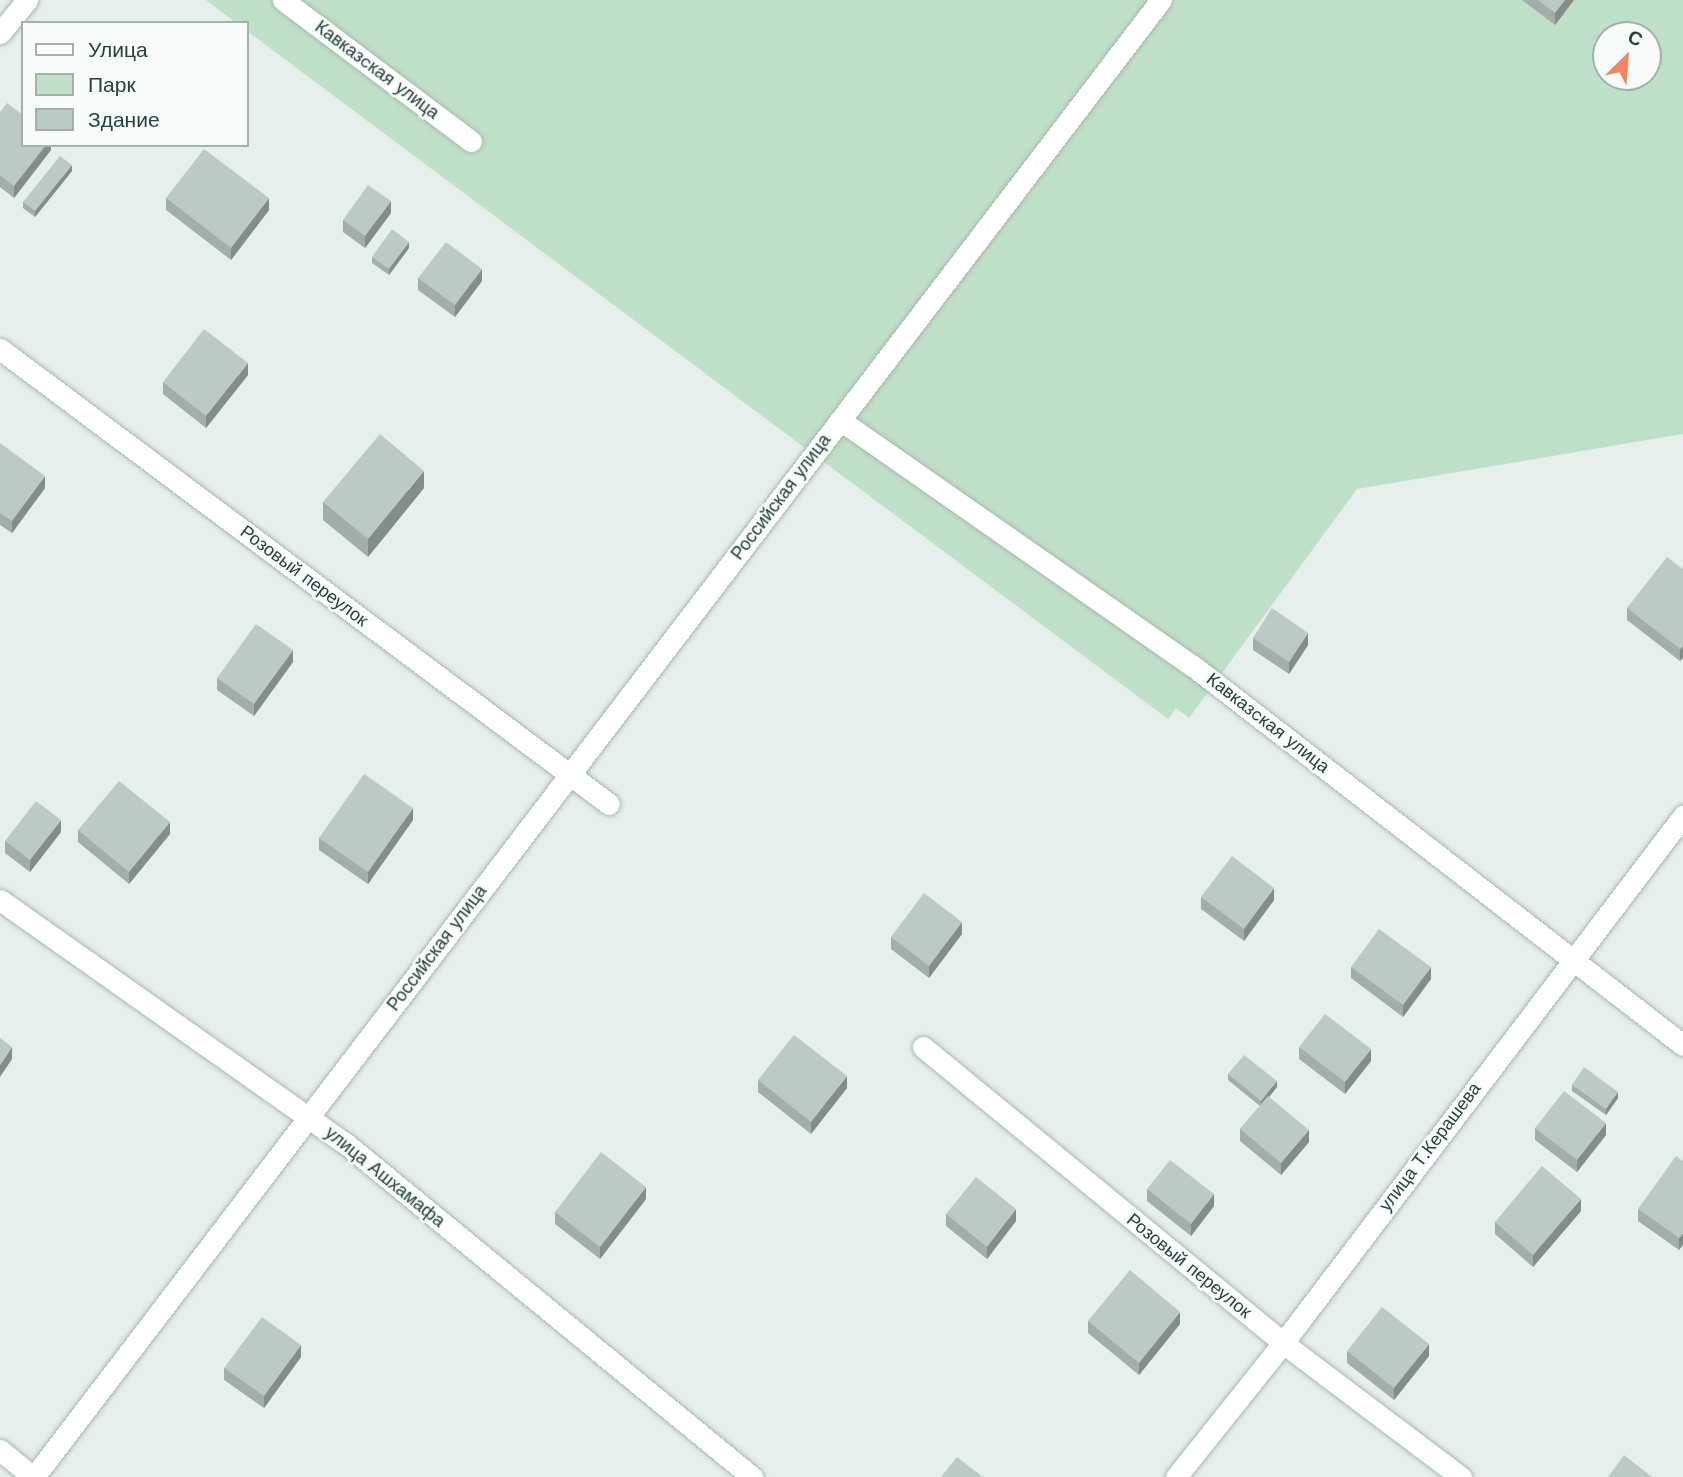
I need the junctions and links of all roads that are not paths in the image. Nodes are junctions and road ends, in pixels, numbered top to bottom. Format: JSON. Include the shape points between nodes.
{"nodes":[{"id":1,"x":27,"y":0,"type":"edge"},
{"id":2,"x":283,"y":0,"type":"edge"},
{"id":3,"x":1161,"y":0,"type":"edge"},
{"id":4,"x":0,"y":33,"type":"edge"},
{"id":5,"x":471,"y":141,"type":"dead end"},
{"id":6,"x":0,"y":349,"type":"edge"},
{"id":7,"x":840,"y":420,"type":"junction"},
{"id":8,"x":570,"y":775,"type":"junction"},
{"id":9,"x":609,"y":804,"type":"dead end"},
{"id":10,"x":1683,"y":816,"type":"edge"},
{"id":11,"x":0,"y":900,"type":"edge"},
{"id":12,"x":1572,"y":959,"type":"junction"},
{"id":13,"x":1683,"y":1045,"type":"edge"},
{"id":14,"x":923,"y":1047,"type":"dead end"},
{"id":15,"x":308,"y":1117,"type":"junction"},
{"id":16,"x":1283,"y":1343,"type":"junction"},
{"id":17,"x":0,"y":1450,"type":"edge"},
{"id":18,"x":34,"y":1477,"type":"edge"},
{"id":19,"x":752,"y":1477,"type":"edge"},
{"id":20,"x":1176,"y":1477,"type":"edge"},
{"id":21,"x":1461,"y":1477,"type":"edge"}],
"edges":[{"from":1,"to":4,"type":"street"},
{"from":2,"to":5,"type":"street","name":"Кавказcкая улица"},
{"from":3,"to":7,"type":"street","name":"Российская улица"},
{"from":6,"to":8,"type":"street","name":"Розовый переулок"},
{"from":7,"to":8,"type":"street","name":"Российская улица"},
{"from":7,"to":12,"type":"street","name":"Кавказcкая улица","via":[[1193,666]]},
{"from":8,"to":9,"type":"street","name":"Розовый переулок"},
{"from":8,"to":15,"type":"street","name":"Российская улица"},
{"from":10,"to":12,"type":"street","name":"улица Т.Керашева"},
{"from":11,"to":15,"type":"street","name":"улица Ашхамафа"},
{"from":12,"to":13,"type":"street","name":"Кавказcкая улица"},
{"from":12,"to":16,"type":"street","name":"улица Т.Керашева"},
{"from":14,"to":16,"type":"street","name":"Розовый переулок"},
{"from":15,"to":18,"type":"street","name":"Российская улица"},
{"from":15,"to":19,"type":"street","name":"улица Ашхамафа"},
{"from":16,"to":20,"type":"street","name":"улица Т.Керашева"},
{"from":16,"to":21,"type":"street","name":"Розовый переулок"},
{"from":17,"to":18,"type":"street"}]}
